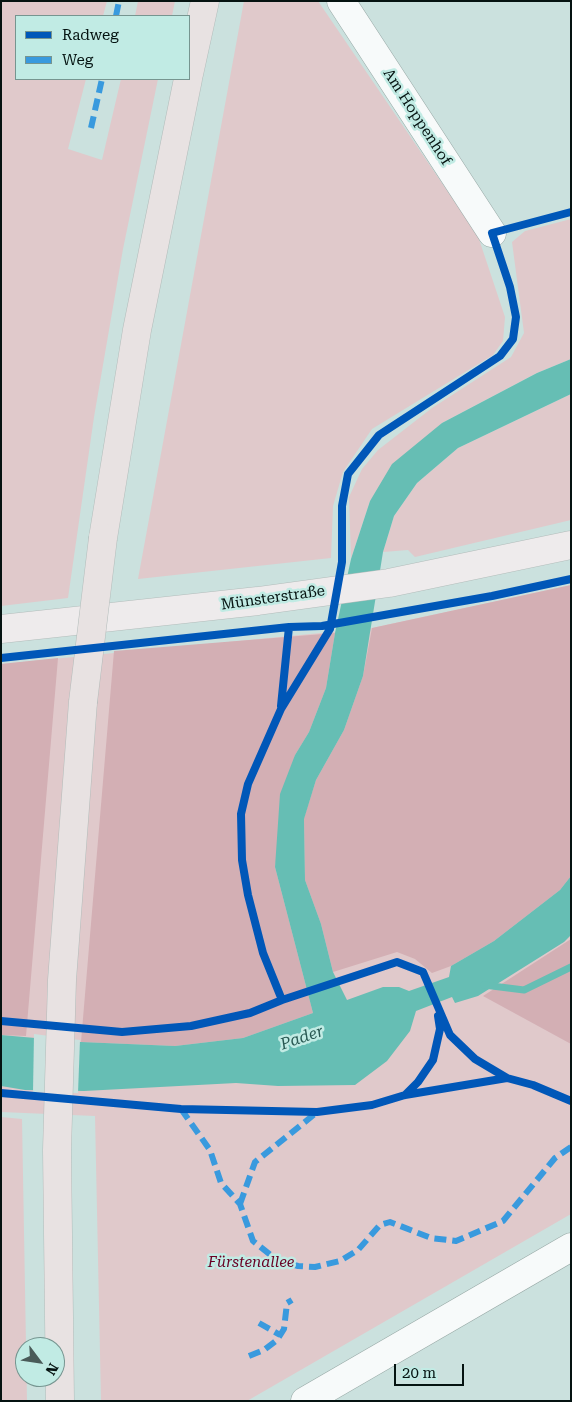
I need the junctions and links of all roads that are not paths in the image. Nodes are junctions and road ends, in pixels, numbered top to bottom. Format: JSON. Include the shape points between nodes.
{"nodes":[{"id":1,"x":205,"y":1,"type":"edge"},
{"id":2,"x":341,"y":1,"type":"edge"},
{"id":3,"x":190,"y":69,"type":"edge"},
{"id":4,"x":188,"y":80,"type":"edge"},
{"id":5,"x":492,"y":233,"type":"dead end"},
{"id":6,"x":571,"y":545,"type":"edge"},
{"id":7,"x":1,"y":629,"type":"edge"},
{"id":8,"x":571,"y":1247,"type":"edge"},
{"id":9,"x":60,"y":1401,"type":"edge"},
{"id":10,"x":305,"y":1401,"type":"edge"}],
"edges":[{"from":1,"to":3,"type":"highway"},
{"from":2,"to":5,"type":"street","name":"Am Hoppenhof"},
{"from":4,"to":9,"type":"highway","bridge":true,"via":[[138,330],[103,538],[83,702],[62,980],[57,1150]]},
{"from":6,"to":7,"type":"main road","name":"Münsterstraße","via":[[389,583]]},
{"from":8,"to":10,"type":"street"}]}
